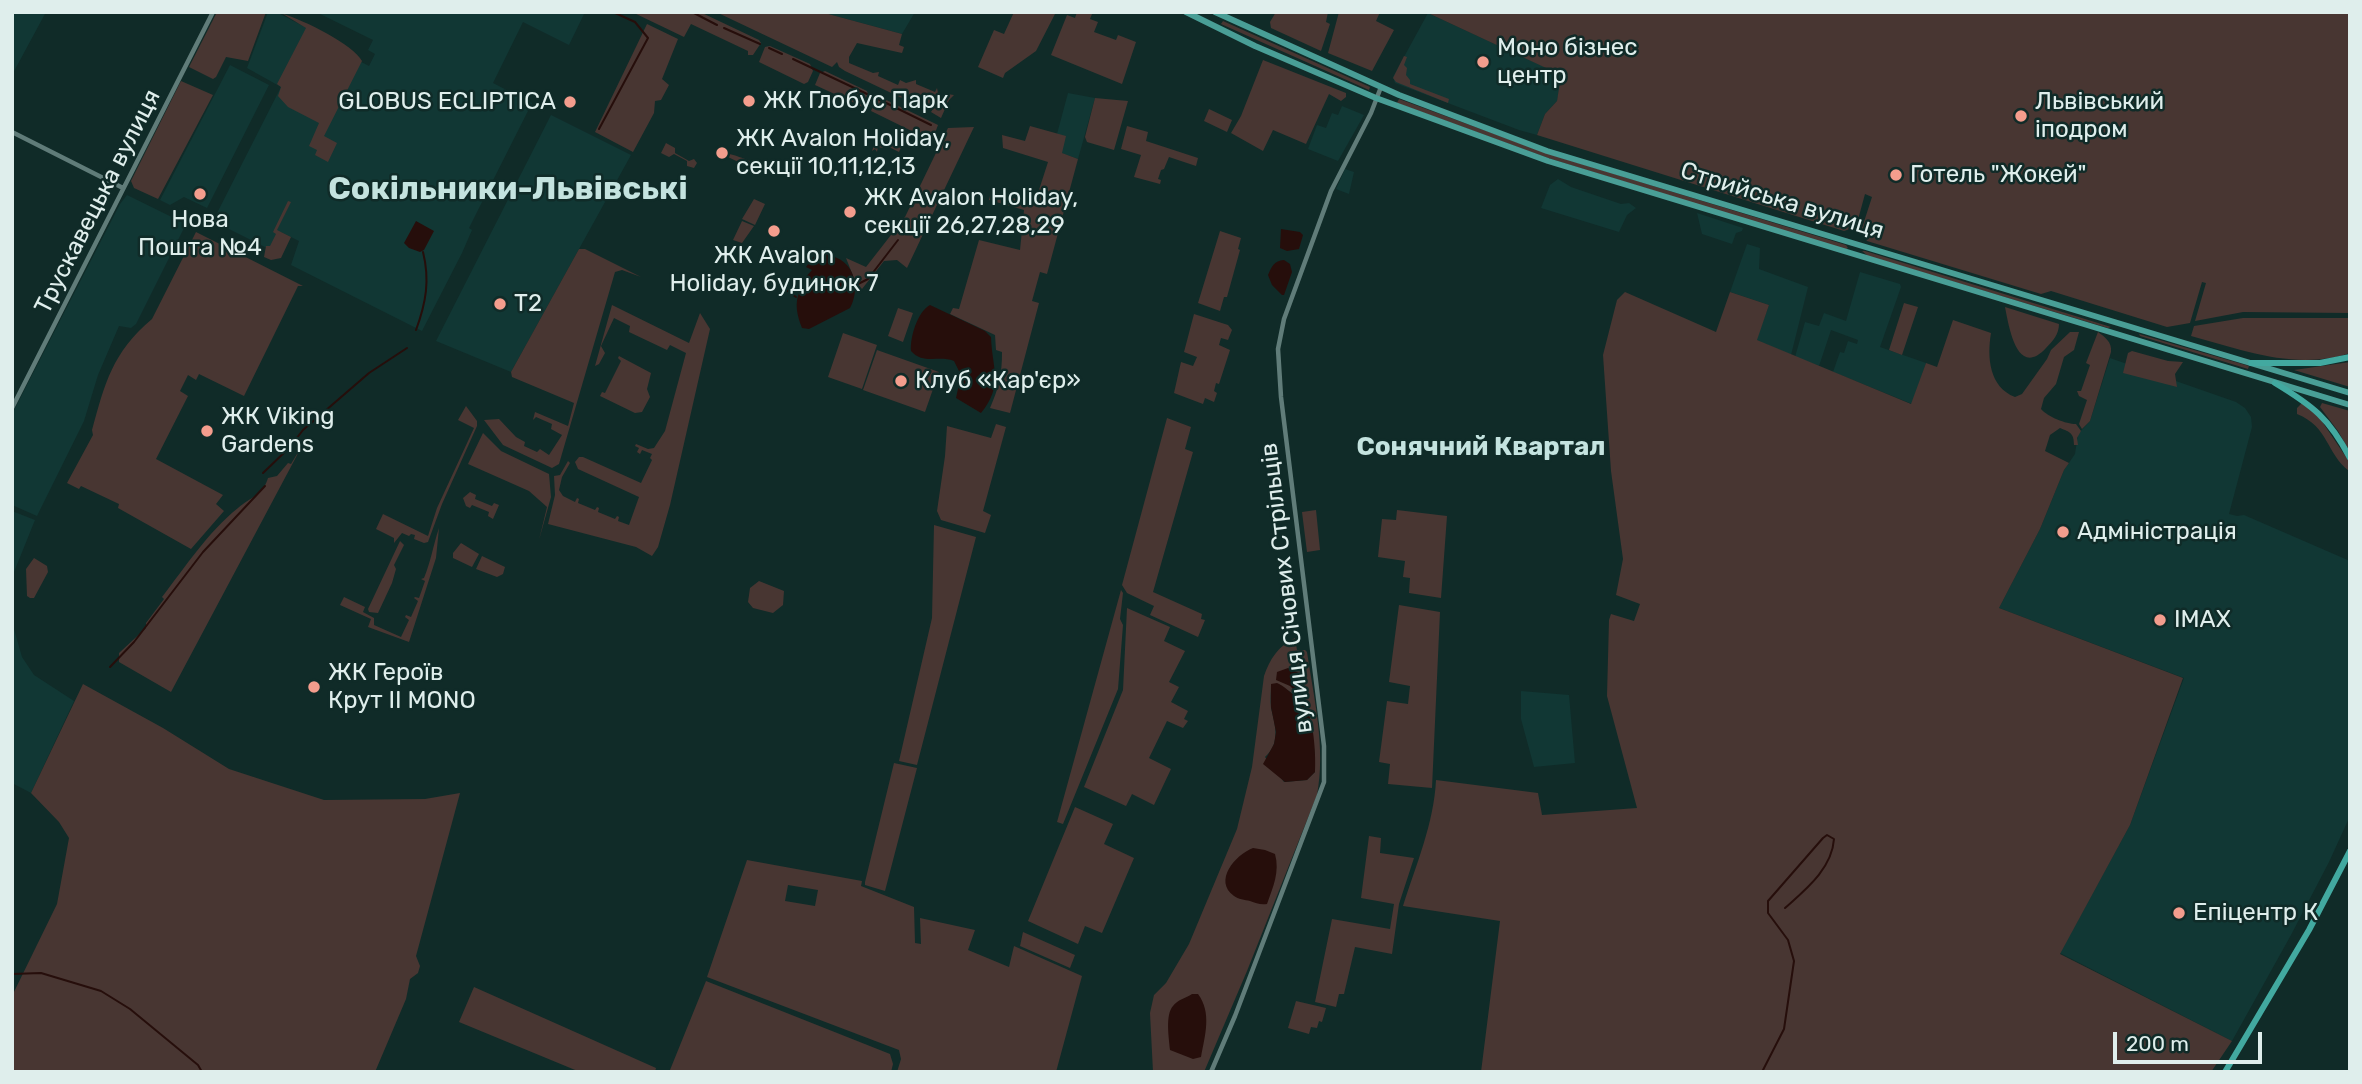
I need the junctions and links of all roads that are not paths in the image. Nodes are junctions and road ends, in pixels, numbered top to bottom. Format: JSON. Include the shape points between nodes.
{"nodes":[{"id":1,"x":213,"y":12,"type":"edge"},
{"id":2,"x":1186,"y":12,"type":"edge"},
{"id":3,"x":1214,"y":12,"type":"edge"},
{"id":4,"x":1208,"y":23,"type":"junction"},
{"id":5,"x":1381,"y":87,"type":"junction"},
{"id":6,"x":1377,"y":98,"type":"junction"},
{"id":7,"x":12,"y":132,"type":"edge"},
{"id":8,"x":123,"y":188,"type":"junction"},
{"id":9,"x":2124,"y":325,"type":"junction"},
{"id":10,"x":2122,"y":334,"type":"junction"},
{"id":11,"x":2350,"y":357,"type":"edge"},
{"id":12,"x":2251,"y":363,"type":"junction"},
{"id":13,"x":2275,"y":383,"type":"junction"},
{"id":14,"x":2350,"y":393,"type":"edge"},
{"id":15,"x":2350,"y":405,"type":"edge"},
{"id":16,"x":12,"y":408,"type":"edge"},
{"id":17,"x":2350,"y":458,"type":"edge"},
{"id":18,"x":2350,"y":851,"type":"edge"},
{"id":19,"x":1211,"y":1072,"type":"edge"},
{"id":20,"x":2225,"y":1072,"type":"edge"}],
"edges":[{"from":1,"to":8,"type":"street","name":"Трускавецька вулиця"},
{"from":2,"to":4,"type":"main road","name":"Стрийська вулиця"},
{"from":3,"to":4,"type":"main road"},
{"from":3,"to":5,"type":"main road","name":"Стрийська вулиця"},
{"from":4,"to":6,"type":"main road","name":"Стрийська вулиця"},
{"from":5,"to":6,"type":"street","name":"вулиця Січових Стрільців"},
{"from":5,"to":9,"type":"main road","name":"Стрийська вулиця","via":[[1548,151]]},
{"from":6,"to":10,"type":"main road","name":"Стрийська вулиця","via":[[1560,164]]},
{"from":6,"to":19,"type":"street","name":"вулиця Січових Стрільців","via":[[1331,191],[1283,319],[1278,349],[1324,746],[1324,782]]},
{"from":7,"to":8,"type":"street"},
{"from":8,"to":16,"type":"street","name":"Трускавецька вулиця"},
{"from":9,"to":10,"type":"main road"},
{"from":9,"to":12,"type":"main road","name":"Стрийська вулиця"},
{"from":10,"to":13,"type":"main road","name":"Стрийська вулиця"},
{"from":11,"to":12,"type":"highway","via":[[2320,363]]},
{"from":12,"to":14,"type":"main road","name":"Стрийська вулиця"},
{"from":13,"to":15,"type":"main road","name":"Стрийська вулиця"},
{"from":13,"to":17,"type":"highway","via":[[2321,414]]},
{"from":18,"to":20,"type":"highway"}]}
